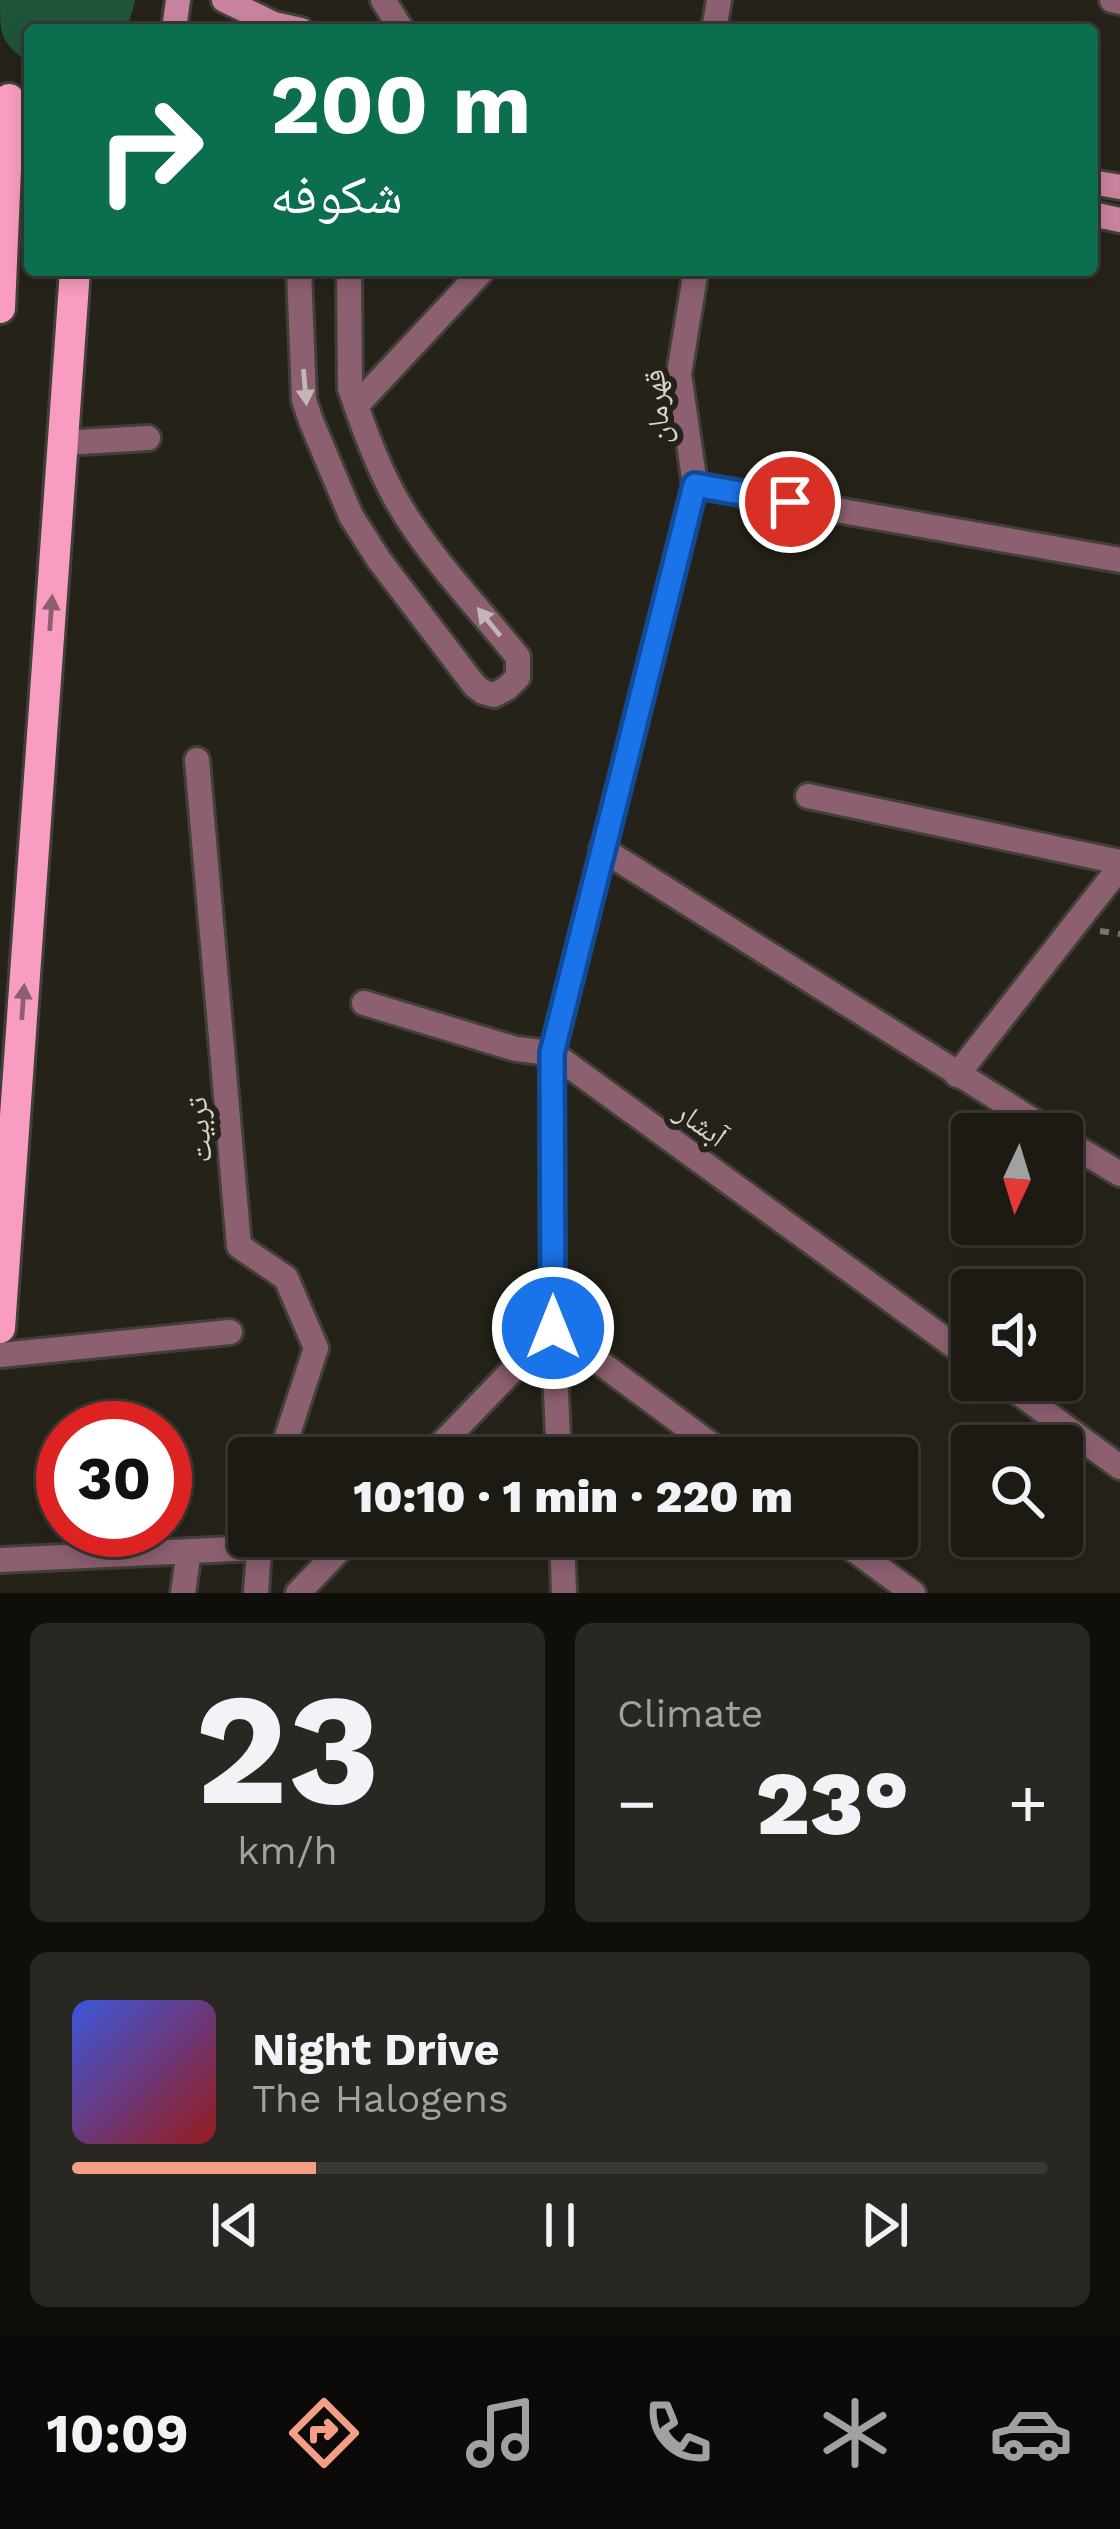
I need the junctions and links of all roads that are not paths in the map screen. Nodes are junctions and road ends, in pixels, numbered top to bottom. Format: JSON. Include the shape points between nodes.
{"nodes":[{"id":1,"x":224,"y":0,"type":"edge"},
{"id":2,"x":276,"y":12,"type":"edge"},
{"id":3,"x":13,"y":100,"type":"edge"},
{"id":4,"x":75,"y":276,"type":"edge"},
{"id":5,"x":299,"y":276,"type":"edge"},
{"id":6,"x":349,"y":276,"type":"edge"},
{"id":7,"x":477,"y":276,"type":"edge"},
{"id":8,"x":695,"y":276,"type":"edge"},
{"id":9,"x":0,"y":308,"type":"edge"},
{"id":10,"x":356,"y":406,"type":"junction"},
{"id":11,"x":148,"y":438,"type":"dead end"},
{"id":12,"x":63,"y":442,"type":"junction"},
{"id":13,"x":695,"y":485,"type":"junction"},
{"id":14,"x":1120,"y":560,"type":"edge"},
{"id":15,"x":197,"y":760,"type":"dead end"},
{"id":16,"x":808,"y":796,"type":"dead end"},
{"id":17,"x":602,"y":849,"type":"junction"},
{"id":18,"x":1120,"y":864,"type":"edge"},
{"id":19,"x":364,"y":1003,"type":"dead end"},
{"id":20,"x":552,"y":1053,"type":"junction"},
{"id":21,"x":957,"y":1075,"type":"junction"},
{"id":22,"x":1019,"y":1113,"type":"edge"},
{"id":23,"x":1083,"y":1152,"type":"edge"},
{"id":24,"x":1120,"y":1174,"type":"edge"},
{"id":25,"x":0,"y":1328,"type":"edge"},
{"id":26,"x":553,"y":1328,"type":"junction"},
{"id":27,"x":230,"y":1332,"type":"dead end"},
{"id":28,"x":951,"y":1344,"type":"edge"},
{"id":29,"x":0,"y":1355,"type":"edge"},
{"id":30,"x":1029,"y":1401,"type":"edge"},
{"id":31,"x":287,"y":1437,"type":"edge"},
{"id":32,"x":448,"y":1437,"type":"edge"},
{"id":33,"x":558,"y":1437,"type":"edge"},
{"id":34,"x":701,"y":1437,"type":"edge"},
{"id":35,"x":1120,"y":1467,"type":"edge"},
{"id":36,"x":228,"y":1546,"type":"edge"},
{"id":37,"x":192,"y":1551,"type":"edge"},
{"id":38,"x":63,"y":1557,"type":"edge"},
{"id":39,"x":188,"y":1557,"type":"edge"},
{"id":40,"x":258,"y":1557,"type":"edge"},
{"id":41,"x":333,"y":1557,"type":"edge"},
{"id":42,"x":563,"y":1557,"type":"edge"},
{"id":43,"x":864,"y":1557,"type":"edge"},
{"id":44,"x":0,"y":1560,"type":"edge"},
{"id":45,"x":183,"y":1593,"type":"edge"},
{"id":46,"x":256,"y":1593,"type":"edge"},
{"id":47,"x":298,"y":1593,"type":"edge"},
{"id":48,"x":564,"y":1593,"type":"edge"},
{"id":49,"x":913,"y":1593,"type":"edge"}],
"edges":[{"from":1,"to":2,"type":"main road"},
{"from":3,"to":9,"type":"main road"},
{"from":4,"to":12,"type":"main road"},
{"from":5,"to":10,"type":"street","one_way":true,"via":[[304,400],[351,516],[475,686],[494,695],[518,677],[518,657],[407,518]]},
{"from":6,"to":10,"type":"street"},
{"from":7,"to":10,"type":"street"},
{"from":8,"to":13,"type":"street","name":"قهرمان","via":[[679,374]]},
{"from":11,"to":12,"type":"street"},
{"from":25,"to":12,"type":"main road","one_way":true},
{"from":13,"to":14,"type":"street"},
{"from":13,"to":17,"type":"street","name":"قهرمان"},
{"from":15,"to":31,"type":"street","name":"تربیت","via":[[239,1246],[286,1278],[316,1348]]},
{"from":16,"to":18,"type":"street"},
{"from":17,"to":20,"type":"street","name":"قهرمان"},
{"from":17,"to":21,"type":"street"},
{"from":18,"to":21,"type":"street"},
{"from":19,"to":20,"type":"street","name":"آبشار"},
{"from":20,"to":26,"type":"street","name":"قهرمان"},
{"from":20,"to":28,"type":"street","name":"آبشار"},
{"from":21,"to":22,"type":"street"},
{"from":23,"to":24,"type":"street"},
{"from":26,"to":32,"type":"street"},
{"from":26,"to":33,"type":"street","name":"قهرمان"},
{"from":26,"to":34,"type":"street"},
{"from":27,"to":29,"type":"street"},
{"from":30,"to":35,"type":"street"},
{"from":36,"to":37,"type":"street"},
{"from":38,"to":44,"type":"street"},
{"from":39,"to":45,"type":"street"},
{"from":40,"to":46,"type":"street"},
{"from":41,"to":47,"type":"street"},
{"from":42,"to":48,"type":"street"},
{"from":43,"to":49,"type":"street"}]}
